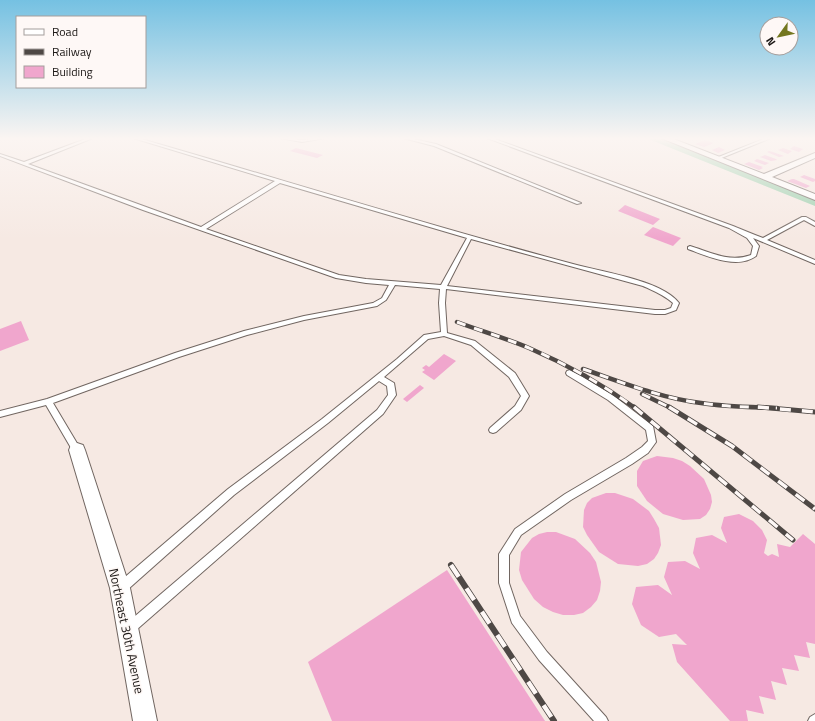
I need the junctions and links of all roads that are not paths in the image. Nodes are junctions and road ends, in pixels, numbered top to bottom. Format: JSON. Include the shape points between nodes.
{"nodes":[{"id":1,"x":45,"y":172,"type":"edge"},
{"id":2,"x":250,"y":172,"type":"edge"},
{"id":3,"x":501,"y":172,"type":"edge"},
{"id":4,"x":580,"y":172,"type":"edge"},
{"id":5,"x":751,"y":172,"type":"edge"},
{"id":6,"x":780,"y":172,"type":"edge"},
{"id":7,"x":766,"y":178,"type":"junction"},
{"id":8,"x":279,"y":180,"type":"junction"},
{"id":9,"x":815,"y":197,"type":"edge"},
{"id":10,"x":579,"y":203,"type":"dead end"},
{"id":11,"x":815,"y":224,"type":"edge"},
{"id":12,"x":202,"y":229,"type":"junction"},
{"id":13,"x":742,"y":232,"type":"junction"},
{"id":14,"x":470,"y":237,"type":"junction"},
{"id":15,"x":763,"y":240,"type":"junction"},
{"id":16,"x":690,"y":248,"type":"dead end"},
{"id":17,"x":815,"y":262,"type":"edge"},
{"id":18,"x":394,"y":283,"type":"junction"},
{"id":19,"x":443,"y":287,"type":"junction"},
{"id":20,"x":444,"y":334,"type":"junction"},
{"id":21,"x":570,"y":373,"type":"dead end"},
{"id":22,"x":380,"y":376,"type":"junction"},
{"id":23,"x":48,"y":402,"type":"junction"},
{"id":24,"x":0,"y":414,"type":"edge"},
{"id":25,"x":493,"y":430,"type":"dead end"},
{"id":26,"x":77,"y":450,"type":"joint"},
{"id":27,"x":120,"y":588,"type":"junction"},
{"id":28,"x":128,"y":630,"type":"junction"},
{"id":29,"x":145,"y":721,"type":"edge"},
{"id":30,"x":602,"y":721,"type":"edge"}],
"edges":[{"from":1,"to":12,"type":"lane"},
{"from":2,"to":8,"type":"lane"},
{"from":3,"to":10,"type":"lane"},
{"from":4,"to":13,"type":"lane"},
{"from":5,"to":7,"type":"street"},
{"from":6,"to":7,"type":"street"},
{"from":7,"to":9,"type":"street"},
{"from":8,"to":12,"type":"lane"},
{"from":8,"to":14,"type":"lane"},
{"from":11,"to":15,"type":"lane","via":[[804,218]]},
{"from":12,"to":18,"type":"lane","via":[[338,277]]},
{"from":13,"to":15,"type":"lane"},
{"from":13,"to":16,"type":"lane","via":[[753,239],[756,246],[753,256],[748,258],[732,260]]},
{"from":14,"to":19,"type":"lane"},
{"from":14,"to":19,"type":"lane","via":[[652,287],[673,298],[676,303],[674,309],[655,312]]},
{"from":15,"to":17,"type":"lane"},
{"from":18,"to":19,"type":"lane"},
{"from":18,"to":23,"type":"lane","via":[[380,303],[246,333],[170,357]]},
{"from":19,"to":20,"type":"lane"},
{"from":20,"to":22,"type":"lane","via":[[426,337]]},
{"from":20,"to":25,"type":"lane","via":[[473,343],[495,359],[512,375],[526,396],[518,408]]},
{"from":21,"to":30,"type":"lane","via":[[598,388],[635,415],[650,428],[652,442],[629,461],[568,497],[518,532],[504,554],[504,583],[516,619],[543,656]]},
{"from":22,"to":27,"type":"lane","via":[[231,492]]},
{"from":22,"to":28,"type":"lane","via":[[391,385],[392,395],[380,412]]},
{"from":23,"to":24,"type":"lane"},
{"from":23,"to":26,"type":"lane"},
{"from":26,"to":27,"type":"street","name":"Northeast 30th Avenue"},
{"from":27,"to":28,"type":"street","name":"Northeast 30th Avenue"},
{"from":28,"to":29,"type":"street","name":"Northeast 30th Avenue"}]}
